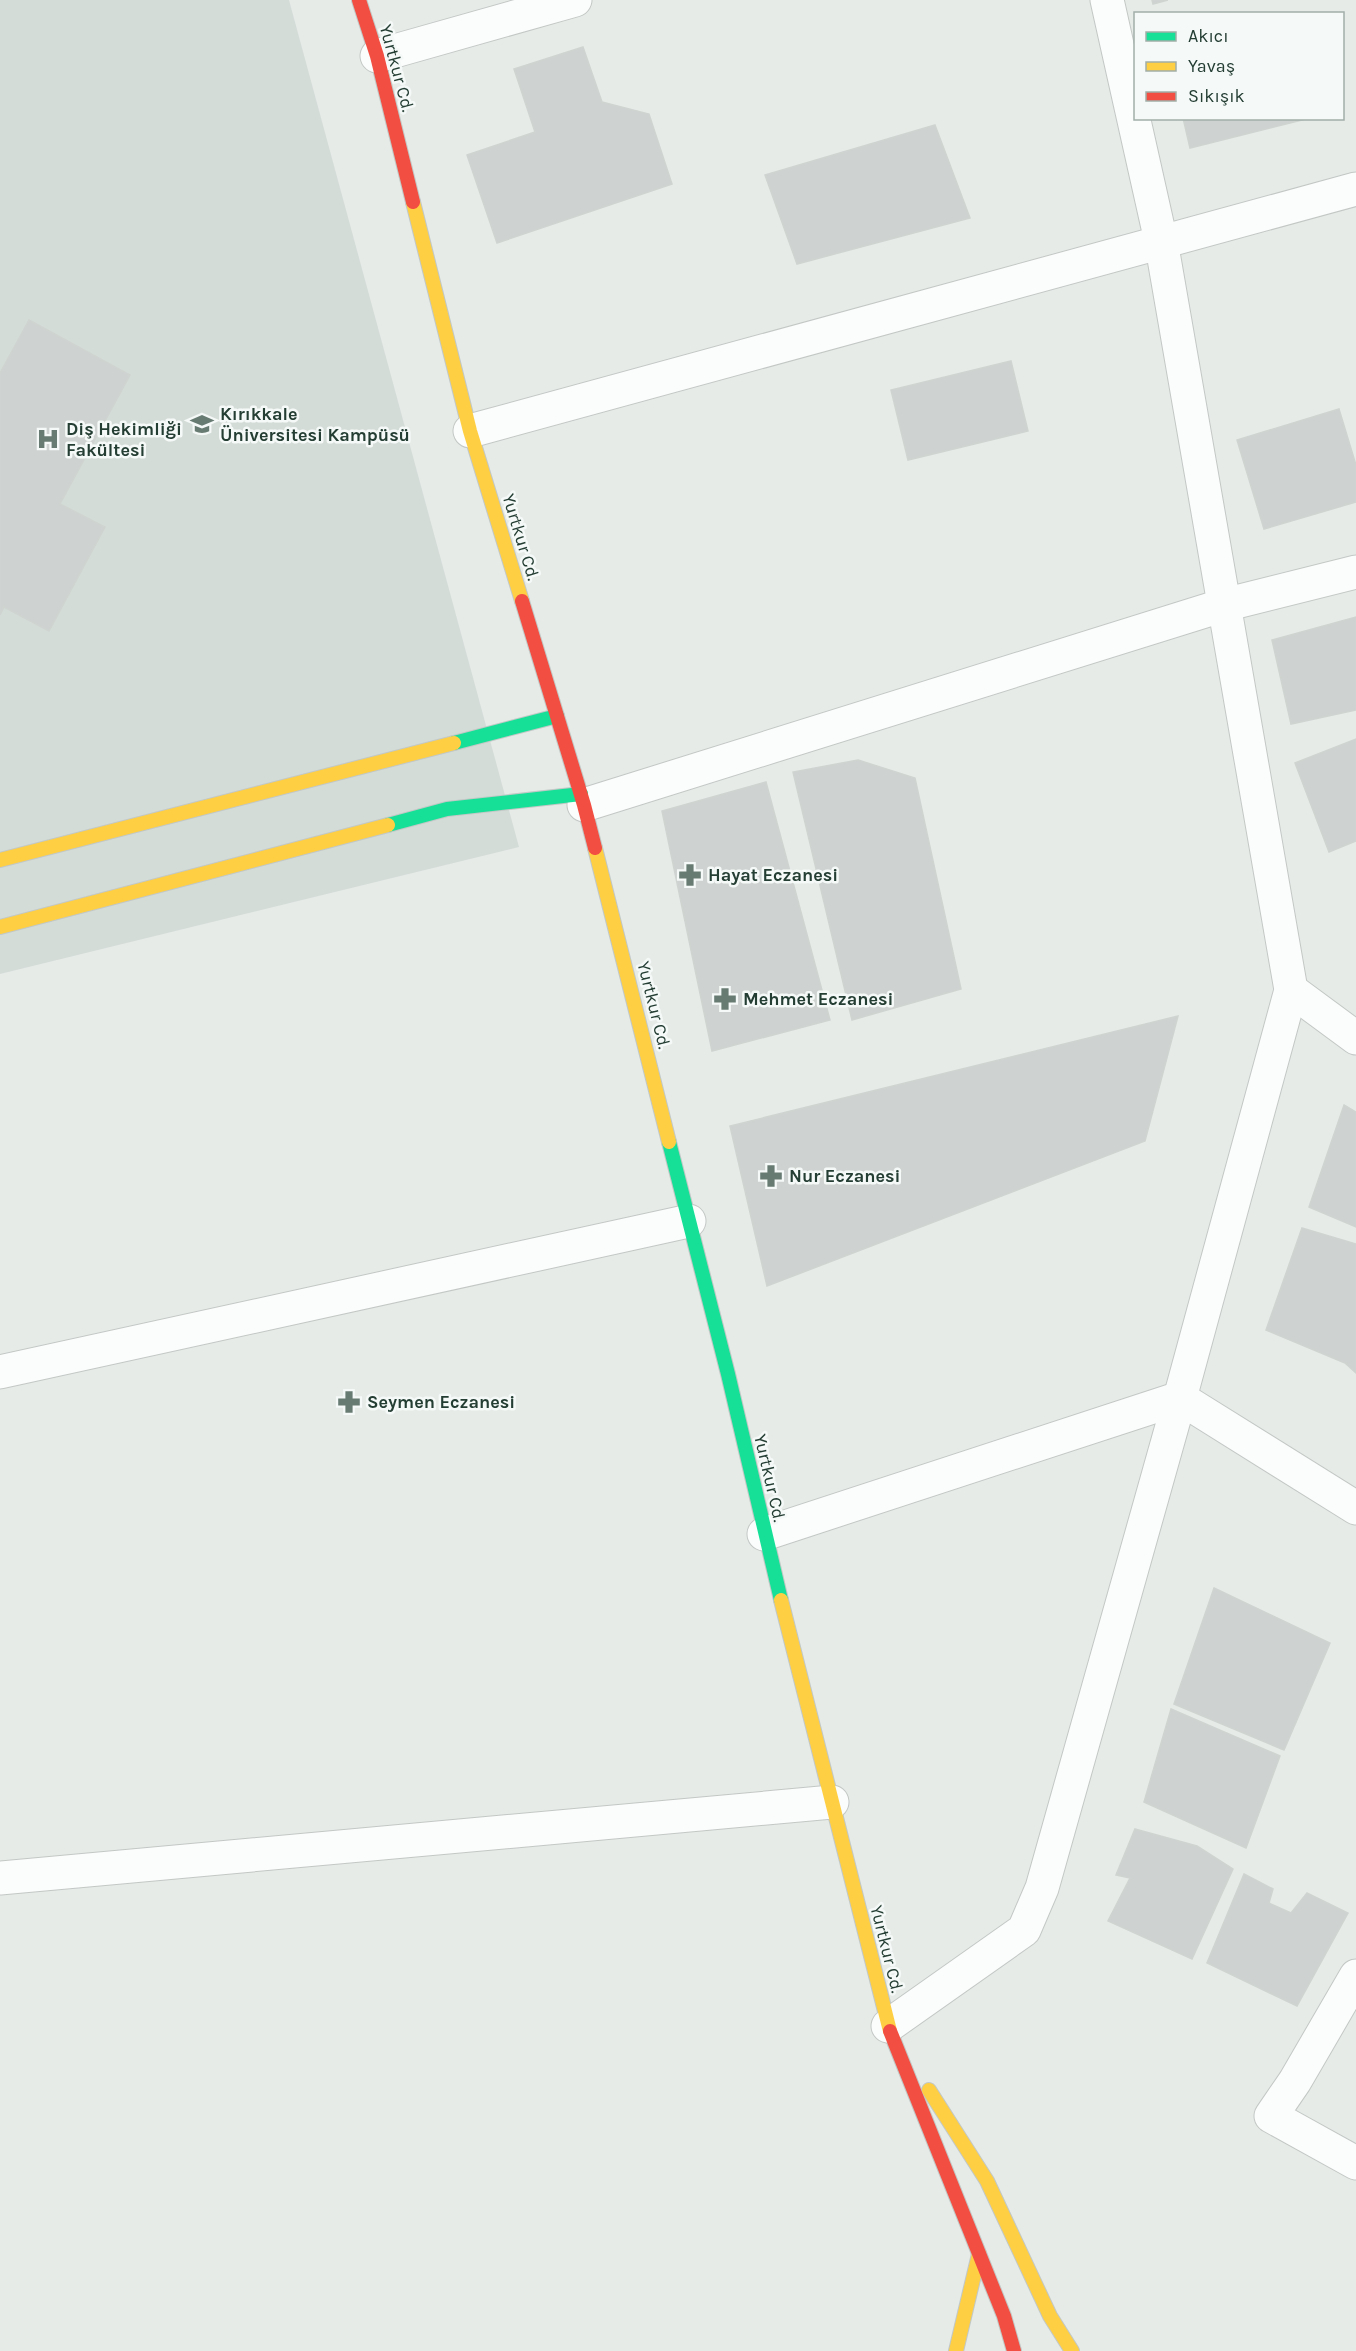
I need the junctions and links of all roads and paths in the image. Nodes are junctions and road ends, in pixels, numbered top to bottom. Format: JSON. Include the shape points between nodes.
{"nodes":[{"id":1,"x":359,"y":0,"type":"edge"},
{"id":2,"x":575,"y":0,"type":"edge"},
{"id":3,"x":1107,"y":0,"type":"edge"},
{"id":4,"x":377,"y":56,"type":"junction"},
{"id":5,"x":1356,"y":189,"type":"edge"},
{"id":6,"x":1161,"y":241,"type":"junction"},
{"id":7,"x":470,"y":431,"type":"junction"},
{"id":8,"x":1356,"y":572,"type":"edge"},
{"id":9,"x":1224,"y":605,"type":"junction"},
{"id":10,"x":557,"y":716,"type":"junction"},
{"id":11,"x":583,"y":799,"type":"junction"},
{"id":12,"x":0,"y":860,"type":"edge"},
{"id":13,"x":0,"y":927,"type":"edge"},
{"id":14,"x":1291,"y":990,"type":"junction"},
{"id":15,"x":1356,"y":1038,"type":"edge"},
{"id":16,"x":689,"y":1221,"type":"junction"},
{"id":17,"x":0,"y":1372,"type":"edge"},
{"id":18,"x":1180,"y":1398,"type":"junction"},
{"id":19,"x":1356,"y":1508,"type":"edge"},
{"id":20,"x":764,"y":1534,"type":"junction"},
{"id":21,"x":832,"y":1802,"type":"junction"},
{"id":22,"x":0,"y":1878,"type":"edge"},
{"id":23,"x":1356,"y":1976,"type":"edge"},
{"id":24,"x":888,"y":2026,"type":"junction"},
{"id":25,"x":1356,"y":2163,"type":"edge"},
{"id":26,"x":979,"y":2254,"type":"junction"},
{"id":27,"x":956,"y":2351,"type":"edge"},
{"id":28,"x":1014,"y":2351,"type":"edge"},
{"id":29,"x":1072,"y":2351,"type":"edge"}],
"edges":[{"from":1,"to":4,"type":"main road","name":"Yurtkur Cd."},
{"from":2,"to":4,"type":"street"},
{"from":3,"to":6,"type":"street"},
{"from":4,"to":7,"type":"main road","name":"Yurtkur Cd."},
{"from":5,"to":6,"type":"street"},
{"from":6,"to":7,"type":"street"},
{"from":6,"to":9,"type":"street"},
{"from":7,"to":10,"type":"main road","name":"Yurtkur Cd."},
{"from":8,"to":9,"type":"street"},
{"from":9,"to":11,"type":"street"},
{"from":9,"to":14,"type":"street"},
{"from":10,"to":11,"type":"main road","name":"Yurtkur Cd."},
{"from":10,"to":12,"type":"main road"},
{"from":11,"to":13,"type":"main road","via":[[447,808]]},
{"from":11,"to":16,"type":"main road","name":"Yurtkur Cd."},
{"from":14,"to":15,"type":"street"},
{"from":14,"to":18,"type":"street"},
{"from":16,"to":17,"type":"street"},
{"from":16,"to":20,"type":"main road","name":"Yurtkur Cd."},
{"from":18,"to":19,"type":"street"},
{"from":18,"to":20,"type":"street"},
{"from":18,"to":24,"type":"street","via":[[1042,1888],[1024,1930]]},
{"from":20,"to":21,"type":"main road","name":"Yurtkur Cd."},
{"from":21,"to":22,"type":"street"},
{"from":21,"to":24,"type":"main road","name":"Yurtkur Cd."},
{"from":23,"to":25,"type":"street","via":[[1271,2116]]},
{"from":24,"to":26,"type":"main road"},
{"from":24,"to":29,"type":"main road","via":[[987,2181],[1050,2316]]},
{"from":26,"to":27,"type":"main road"},
{"from":26,"to":28,"type":"main road"}]}
